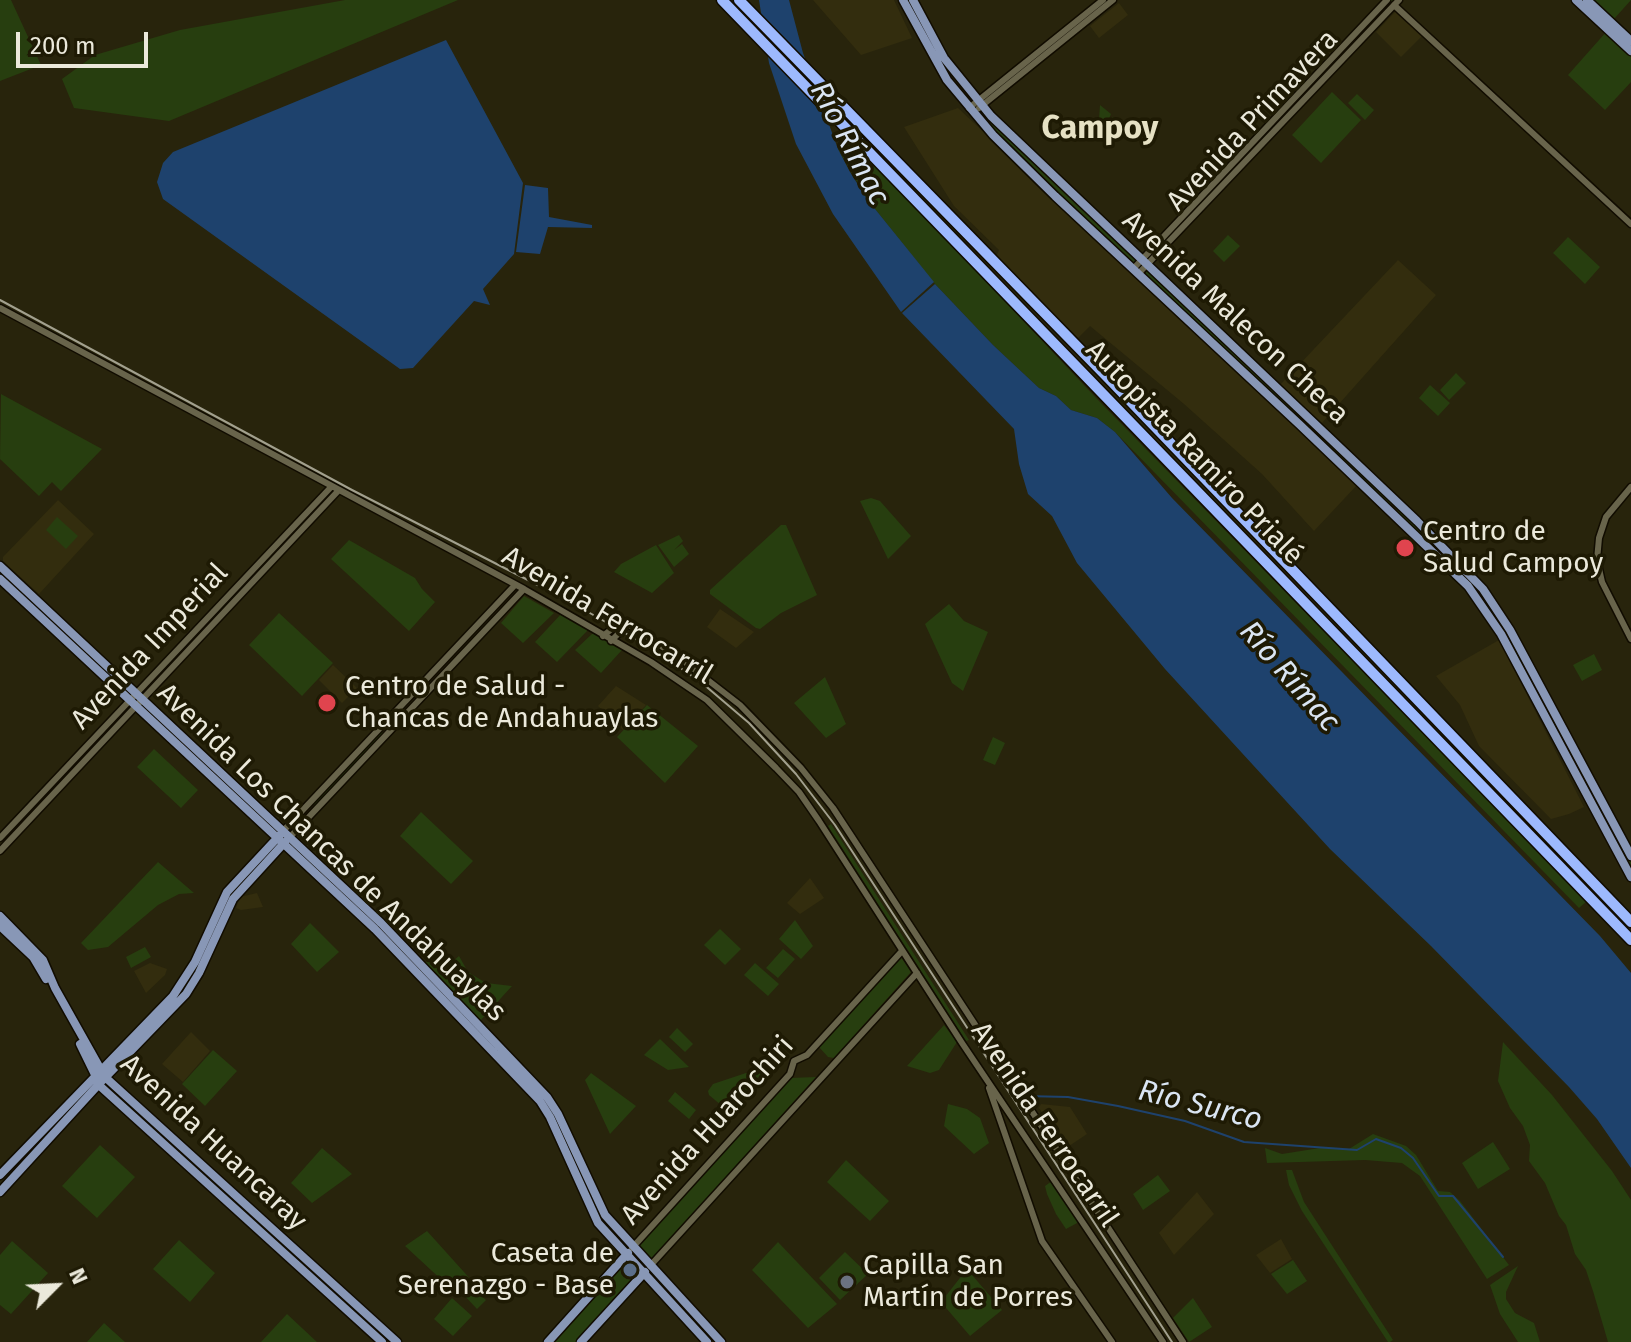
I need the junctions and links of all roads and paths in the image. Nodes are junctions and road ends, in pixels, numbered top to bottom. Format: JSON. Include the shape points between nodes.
{"nodes":[{"id":1,"x":722,"y":0,"type":"edge"},
{"id":2,"x":739,"y":0,"type":"edge"},
{"id":3,"x":903,"y":0,"type":"edge"},
{"id":4,"x":913,"y":0,"type":"edge"},
{"id":5,"x":1103,"y":0,"type":"edge"},
{"id":6,"x":1113,"y":0,"type":"edge"},
{"id":7,"x":1387,"y":0,"type":"edge"},
{"id":8,"x":1576,"y":0,"type":"edge"},
{"id":9,"x":1587,"y":0,"type":"edge"},
{"id":10,"x":1396,"y":2,"type":"edge"},
{"id":11,"x":1631,"y":41,"type":"edge"},
{"id":12,"x":1631,"y":51,"type":"edge"},
{"id":13,"x":975,"y":107,"type":"junction"},
{"id":14,"x":1631,"y":224,"type":"edge"},
{"id":15,"x":1144,"y":262,"type":"junction"},
{"id":16,"x":1137,"y":271,"type":"junction"},
{"id":17,"x":0,"y":308,"type":"edge"},
{"id":18,"x":332,"y":486,"type":"junction"},
{"id":19,"x":1631,"y":487,"type":"edge"},
{"id":20,"x":339,"y":490,"type":"junction"},
{"id":21,"x":0,"y":566,"type":"edge"},
{"id":22,"x":1458,"y":568,"type":"junction"},
{"id":23,"x":0,"y":579,"type":"edge"},
{"id":24,"x":515,"y":585,"type":"junction"},
{"id":25,"x":524,"y":589,"type":"junction"},
{"id":26,"x":625,"y":622,"type":"junction"},
{"id":27,"x":603,"y":636,"type":"junction"},
{"id":28,"x":1631,"y":639,"type":"edge"},
{"id":29,"x":611,"y":641,"type":"junction"},
{"id":30,"x":136,"y":700,"type":"junction"},
{"id":31,"x":284,"y":837,"type":"junction"},
{"id":32,"x":0,"y":838,"type":"edge"},
{"id":33,"x":0,"y":851,"type":"edge"},
{"id":34,"x":1631,"y":856,"type":"edge"},
{"id":35,"x":1631,"y":877,"type":"edge"},
{"id":36,"x":0,"y":916,"type":"edge"},
{"id":37,"x":1631,"y":922,"type":"edge"},
{"id":38,"x":0,"y":926,"type":"edge"},
{"id":39,"x":1631,"y":940,"type":"edge"},
{"id":40,"x":902,"y":951,"type":"junction"},
{"id":41,"x":917,"y":973,"type":"junction"},
{"id":42,"x":100,"y":1076,"type":"junction"},
{"id":43,"x":987,"y":1080,"type":"junction"},
{"id":44,"x":0,"y":1175,"type":"edge"},
{"id":45,"x":0,"y":1192,"type":"edge"},
{"id":46,"x":629,"y":1251,"type":"junction"},
{"id":47,"x":650,"y":1266,"type":"junction"},
{"id":48,"x":643,"y":1274,"type":"junction"},
{"id":49,"x":382,"y":1342,"type":"edge"},
{"id":50,"x":397,"y":1342,"type":"edge"},
{"id":51,"x":548,"y":1342,"type":"edge"},
{"id":52,"x":581,"y":1342,"type":"edge"},
{"id":53,"x":707,"y":1342,"type":"edge"},
{"id":54,"x":721,"y":1342,"type":"edge"},
{"id":55,"x":1112,"y":1342,"type":"edge"},
{"id":56,"x":1163,"y":1342,"type":"edge"},
{"id":57,"x":1183,"y":1342,"type":"edge"}],
"edges":[{"from":1,"to":39,"type":"highway","name":"Autopista Ramiro Prialé"},
{"from":2,"to":37,"type":"highway","name":"Autopista Ramiro Prialé"},
{"from":3,"to":13,"type":"main road","via":[[932,56]]},
{"from":4,"to":13,"type":"main road"},
{"from":5,"to":13,"type":"street"},
{"from":6,"to":13,"type":"street"},
{"from":7,"to":15,"type":"street","name":"Avenida Primavera"},
{"from":8,"to":12,"type":"main road"},
{"from":9,"to":11,"type":"main road"},
{"from":10,"to":14,"type":"street"},
{"from":10,"to":15,"type":"street","name":"Avenida Primavera"},
{"from":13,"to":15,"type":"main road","name":"Avenida Malecon Checa"},
{"from":13,"to":16,"type":"main road","name":"Avenida Malecon Checa","via":[[1055,196]]},
{"from":15,"to":16,"type":"street","name":"Avenida Primavera"},
{"from":15,"to":22,"type":"main road","name":"Avenida Malecon Checa"},
{"from":16,"to":22,"type":"main road","name":"Avenida Malecon Checa"},
{"from":17,"to":18,"type":"street","name":"Avenida Ferrocarril"},
{"from":18,"to":20,"type":"street","name":"Avenida Ferrocarril"},
{"from":18,"to":30,"type":"street","name":"Avenida Imperial"},
{"from":19,"to":28,"type":"street","via":[[1606,517],[1597,560],[1602,582]]},
{"from":20,"to":24,"type":"street","name":"Avenida Ferrocarril"},
{"from":20,"to":30,"type":"street","name":"Avenida Imperial"},
{"from":21,"to":30,"type":"main road","name":"Avenida Los Chancas de Andahuaylas"},
{"from":22,"to":34,"type":"main road","via":[[1488,595],[1506,622]]},
{"from":22,"to":35,"type":"main road","via":[[1501,634]]},
{"from":23,"to":30,"type":"main road","name":"Avenida Los Chancas de Andahuaylas"},
{"from":24,"to":25,"type":"street","name":"Avenida Ferrocarril"},
{"from":24,"to":31,"type":"street"},
{"from":25,"to":27,"type":"street","name":"Avenida Ferrocarril"},
{"from":25,"to":31,"type":"street"},
{"from":26,"to":27,"type":"street"},
{"from":26,"to":29,"type":"street"},
{"from":26,"to":57,"type":"street","name":"Avenida Ferrocarril","via":[[740,705],[833,808]]},
{"from":27,"to":29,"type":"street","name":"Avenida Ferrocarril"},
{"from":29,"to":40,"type":"street","name":"Avenida Ferrocarril","via":[[698,693],[799,792]]},
{"from":30,"to":31,"type":"main road","name":"Avenida Los Chancas de Andahuaylas"},
{"from":30,"to":32,"type":"street","name":"Avenida Imperial"},
{"from":30,"to":33,"type":"street","name":"Avenida Imperial"},
{"from":31,"to":42,"type":"main road","via":[[233,899],[186,994]]},
{"from":31,"to":46,"type":"main road","name":"Avenida Los Chancas de Andahuaylas","via":[[540,1101],[598,1223]]},
{"from":36,"to":42,"type":"main road","name":"Avenida Huancaray","via":[[43,960]]},
{"from":38,"to":42,"type":"main road","name":"Avenida Huancaray","via":[[39,965]]},
{"from":40,"to":41,"type":"street","name":"Avenida Ferrocarril"},
{"from":40,"to":46,"type":"street","name":"Avenida Huarochiri","via":[[807,1055],[794,1061],[790,1074]]},
{"from":41,"to":43,"type":"street","name":"Avenida Ferrocarril"},
{"from":41,"to":47,"type":"street","name":"Avenida Huarochiri"},
{"from":42,"to":44,"type":"main road"},
{"from":42,"to":45,"type":"main road"},
{"from":42,"to":49,"type":"main road","name":"Avenida Huancaray"},
{"from":42,"to":50,"type":"main road","name":"Avenida Huancaray"},
{"from":43,"to":55,"type":"street","via":[[1042,1241]]},
{"from":43,"to":56,"type":"street","name":"Avenida Ferrocarril"},
{"from":46,"to":47,"type":"main road","name":"Avenida Los Chancas de Andahuaylas"},
{"from":46,"to":48,"type":"main road","name":"Avenida Los Chancas de Andahuaylas"},
{"from":46,"to":51,"type":"main road","name":"Avenida Huarochiri"},
{"from":47,"to":48,"type":"main road","name":"Avenida Huarochiri"},
{"from":47,"to":54,"type":"main road","name":"Avenida Los Chancas de Andahuaylas"},
{"from":48,"to":52,"type":"main road","name":"Avenida Huarochiri"},
{"from":48,"to":53,"type":"main road","name":"Avenida Los Chancas de Andahuaylas"}]}
